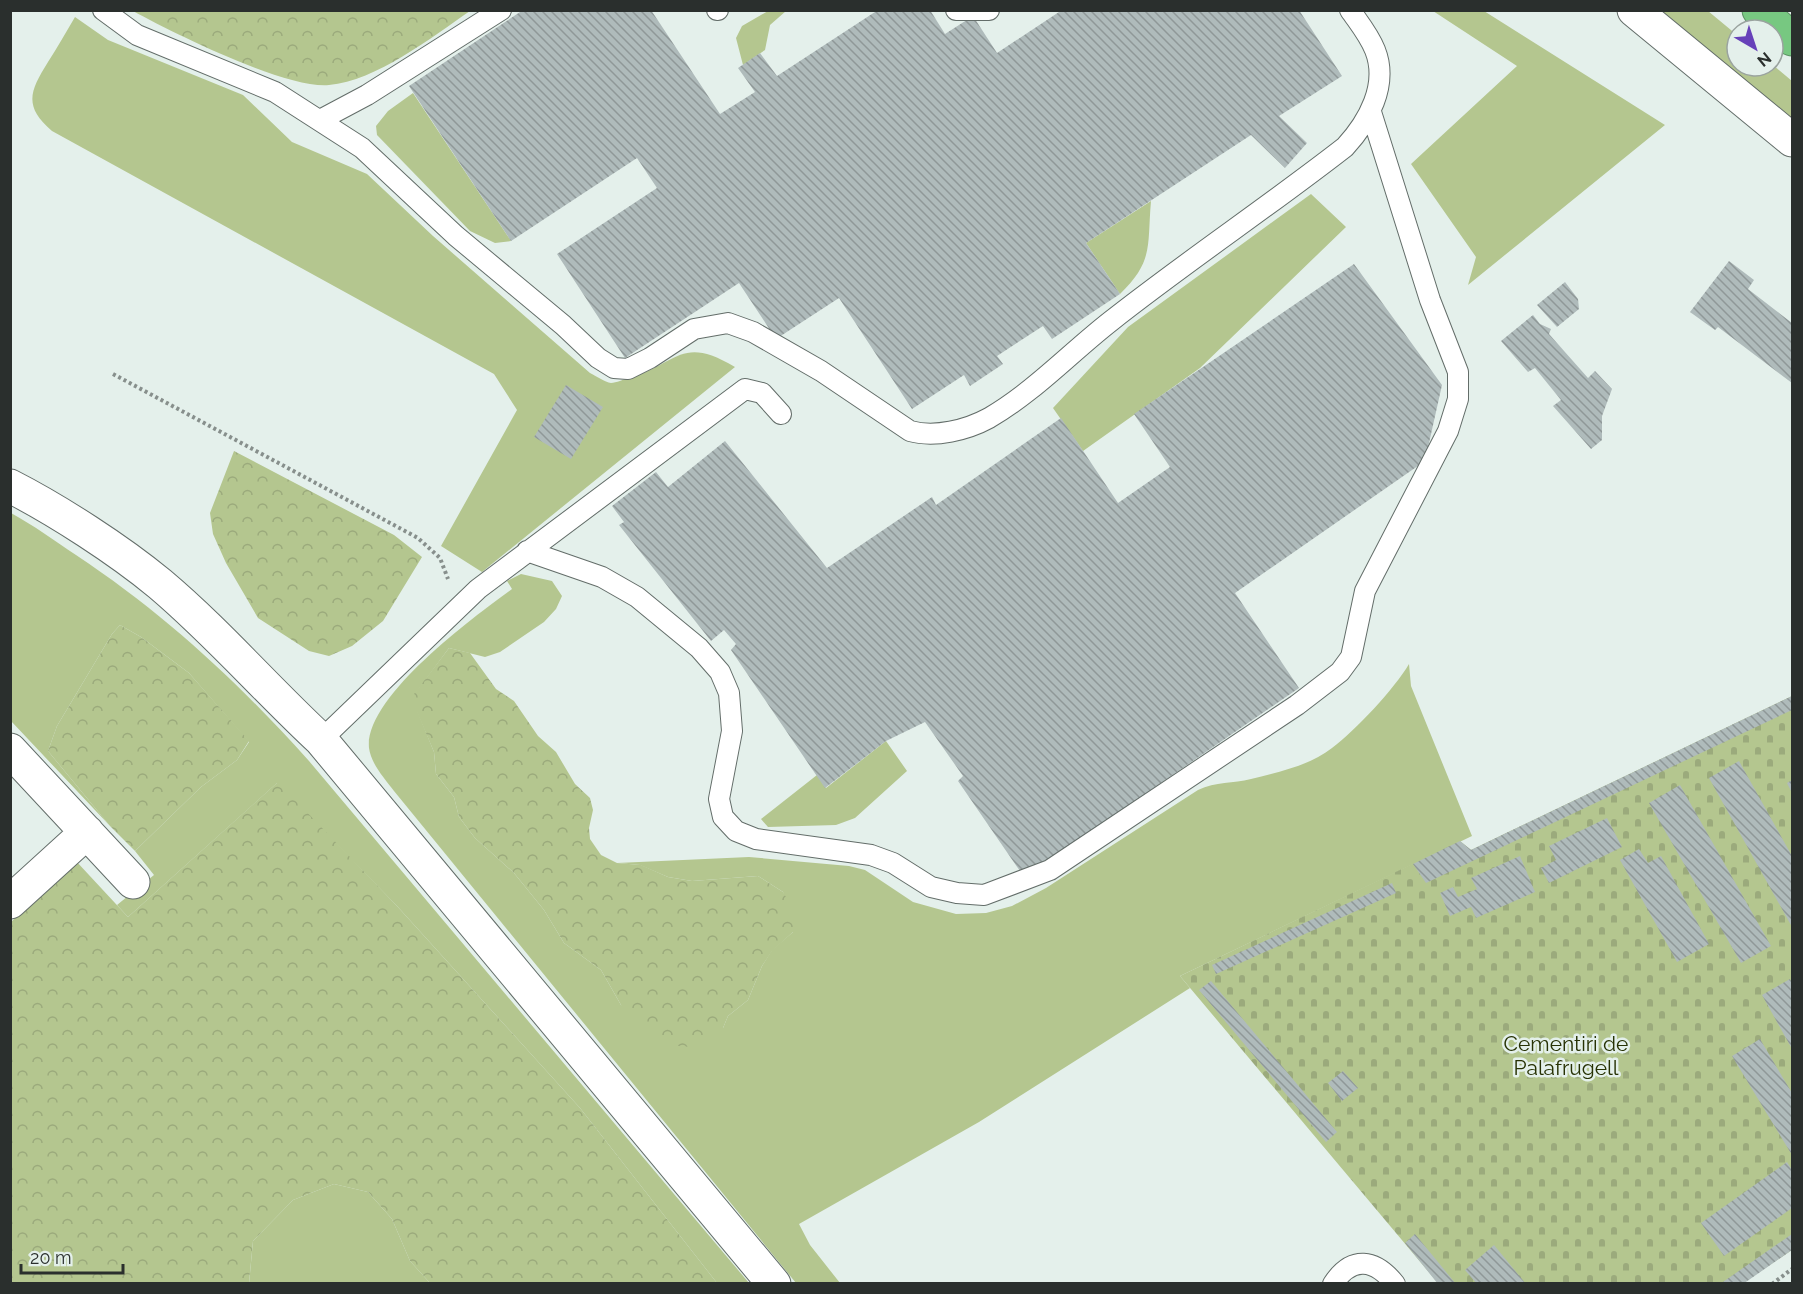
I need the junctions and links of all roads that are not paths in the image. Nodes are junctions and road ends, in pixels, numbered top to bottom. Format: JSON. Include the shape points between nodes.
{"nodes":[{"id":1,"x":103,"y":10,"type":"edge"},
{"id":2,"x":501,"y":10,"type":"edge"},
{"id":3,"x":956,"y":10,"type":"edge"},
{"id":4,"x":989,"y":10,"type":"edge"},
{"id":5,"x":1350,"y":10,"type":"edge"},
{"id":6,"x":1634,"y":10,"type":"edge"},
{"id":7,"x":1759,"y":10,"type":"edge"},
{"id":8,"x":1792,"y":39,"type":"edge"},
{"id":9,"x":1371,"y":112,"type":"junction"},
{"id":10,"x":320,"y":120,"type":"junction"},
{"id":11,"x":1792,"y":140,"type":"edge"},
{"id":12,"x":781,"y":414,"type":"dead end"},
{"id":13,"x":10,"y":486,"type":"edge"},
{"id":14,"x":527,"y":550,"type":"junction"},
{"id":15,"x":321,"y":740,"type":"junction"},
{"id":16,"x":10,"y":750,"type":"edge"},
{"id":17,"x":87,"y":832,"type":"junction"},
{"id":18,"x":133,"y":882,"type":"dead end"},
{"id":19,"x":10,"y":902,"type":"edge"},
{"id":20,"x":774,"y":1284,"type":"edge"},
{"id":21,"x":1333,"y":1284,"type":"edge"},
{"id":22,"x":1395,"y":1284,"type":"edge"}],
"edges":[{"from":1,"to":10,"type":"lane","via":[[137,35],[255,82]]},
{"from":2,"to":10,"type":"lane","via":[[367,95]]},
{"from":3,"to":4,"type":"lane"},
{"from":5,"to":9,"type":"lane","via":[[1376,52],[1380,73]]},
{"from":6,"to":11,"type":"street"},
{"from":7,"to":8,"type":"highway"},
{"from":9,"to":10,"type":"lane","via":[[1345,147],[1109,323],[1026,394],[973,426],[921,434],[910,432],[821,371],[728,322],[694,329],[628,369],[614,368],[456,236],[362,148]]},
{"from":9,"to":14,"type":"lane","via":[[1430,300],[1458,372],[1458,399],[1448,431],[1365,591],[1351,657],[1340,672],[1297,705],[1050,870],[984,895],[957,893],[931,888],[893,863],[871,855],[756,839],[736,831],[723,817],[719,799],[732,731],[729,693],[720,672],[699,648],[637,597],[602,577]]},
{"from":12,"to":14,"type":"lane","via":[[762,393],[745,389]]},
{"from":13,"to":15,"type":"street","via":[[159,583],[240,657]]},
{"from":14,"to":15,"type":"lane","via":[[478,589]]},
{"from":15,"to":20,"type":"street"},
{"from":16,"to":17,"type":"street"},
{"from":17,"to":18,"type":"street"},
{"from":17,"to":19,"type":"street"},
{"from":21,"to":22,"type":"lane","via":[[1350,1265],[1363,1263],[1388,1274]]}]}
